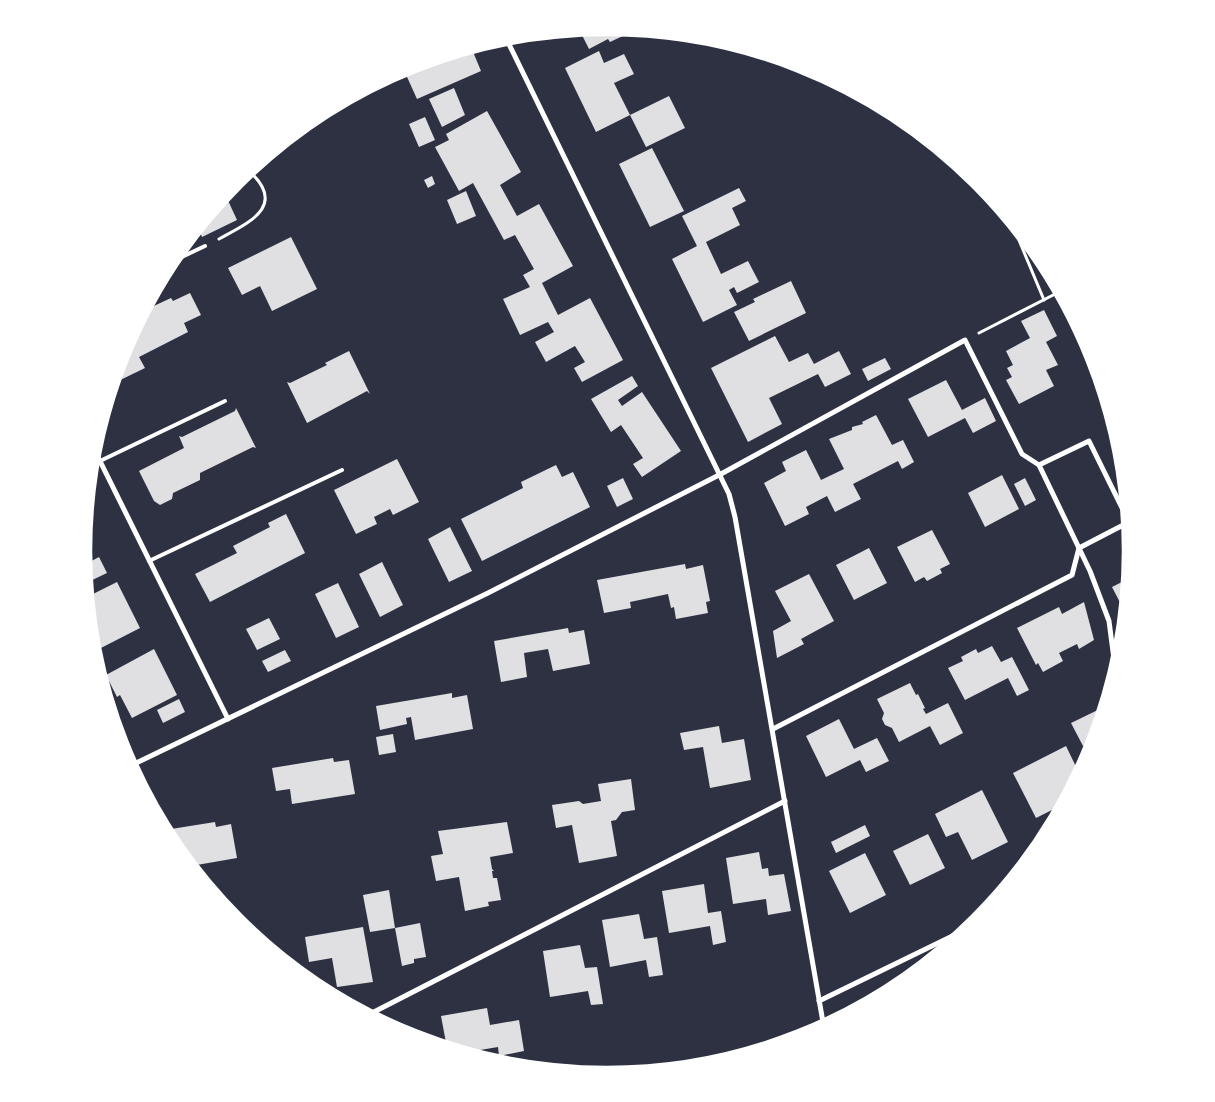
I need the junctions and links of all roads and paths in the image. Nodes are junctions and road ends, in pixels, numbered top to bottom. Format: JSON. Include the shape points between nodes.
{"nodes":[{"id":1,"x":509,"y":45,"type":"edge"},
{"id":2,"x":253,"y":176,"type":"edge"},
{"id":3,"x":1019,"y":239,"type":"edge"},
{"id":4,"x":205,"y":246,"type":"joint"},
{"id":5,"x":184,"y":256,"type":"edge"},
{"id":6,"x":1055,"y":294,"type":"edge"},
{"id":7,"x":1044,"y":300,"type":"junction"},
{"id":8,"x":965,"y":340,"type":"junction"},
{"id":9,"x":225,"y":401,"type":"dead end"},
{"id":10,"x":100,"y":460,"type":"joint"},
{"id":11,"x":1039,"y":465,"type":"junction"},
{"id":12,"x":342,"y":470,"type":"dead end"},
{"id":13,"x":721,"y":474,"type":"junction"},
{"id":14,"x":1121,"y":508,"type":"edge"},
{"id":15,"x":1122,"y":525,"type":"edge"},
{"id":16,"x":1079,"y":548,"type":"junction"},
{"id":17,"x":149,"y":561,"type":"junction"},
{"id":18,"x":1113,"y":655,"type":"edge"},
{"id":19,"x":228,"y":719,"type":"junction"},
{"id":20,"x":773,"y":729,"type":"junction"},
{"id":21,"x":138,"y":762,"type":"edge"},
{"id":22,"x":785,"y":801,"type":"junction"},
{"id":23,"x":950,"y":937,"type":"edge"},
{"id":24,"x":819,"y":1001,"type":"junction"},
{"id":25,"x":375,"y":1012,"type":"edge"},
{"id":26,"x":823,"y":1020,"type":"edge"}],
"edges":[{"from":1,"to":13,"type":"street"},
{"from":2,"to":4,"type":"path","via":[[264,195],[262,211],[246,224]]},
{"from":3,"to":7,"type":"path"},
{"from":4,"to":5,"type":"lane"},
{"from":6,"to":7,"type":"path"},
{"from":7,"to":8,"type":"path"},
{"from":8,"to":11,"type":"street","via":[[1022,454]]},
{"from":8,"to":13,"type":"street"},
{"from":9,"to":10,"type":"lane"},
{"from":10,"to":17,"type":"street"},
{"from":11,"to":14,"type":"street","via":[[1089,441]]},
{"from":11,"to":16,"type":"street"},
{"from":12,"to":17,"type":"lane"},
{"from":13,"to":19,"type":"street","via":[[488,593]]},
{"from":13,"to":20,"type":"street","via":[[735,517]]},
{"from":15,"to":16,"type":"street"},
{"from":16,"to":18,"type":"street","via":[[1109,622]]},
{"from":16,"to":20,"type":"street","via":[[1072,575]]},
{"from":17,"to":19,"type":"street"},
{"from":19,"to":21,"type":"street"},
{"from":20,"to":22,"type":"street"},
{"from":22,"to":24,"type":"street"},
{"from":22,"to":25,"type":"street"},
{"from":23,"to":24,"type":"street"},
{"from":24,"to":26,"type":"street"}]}
